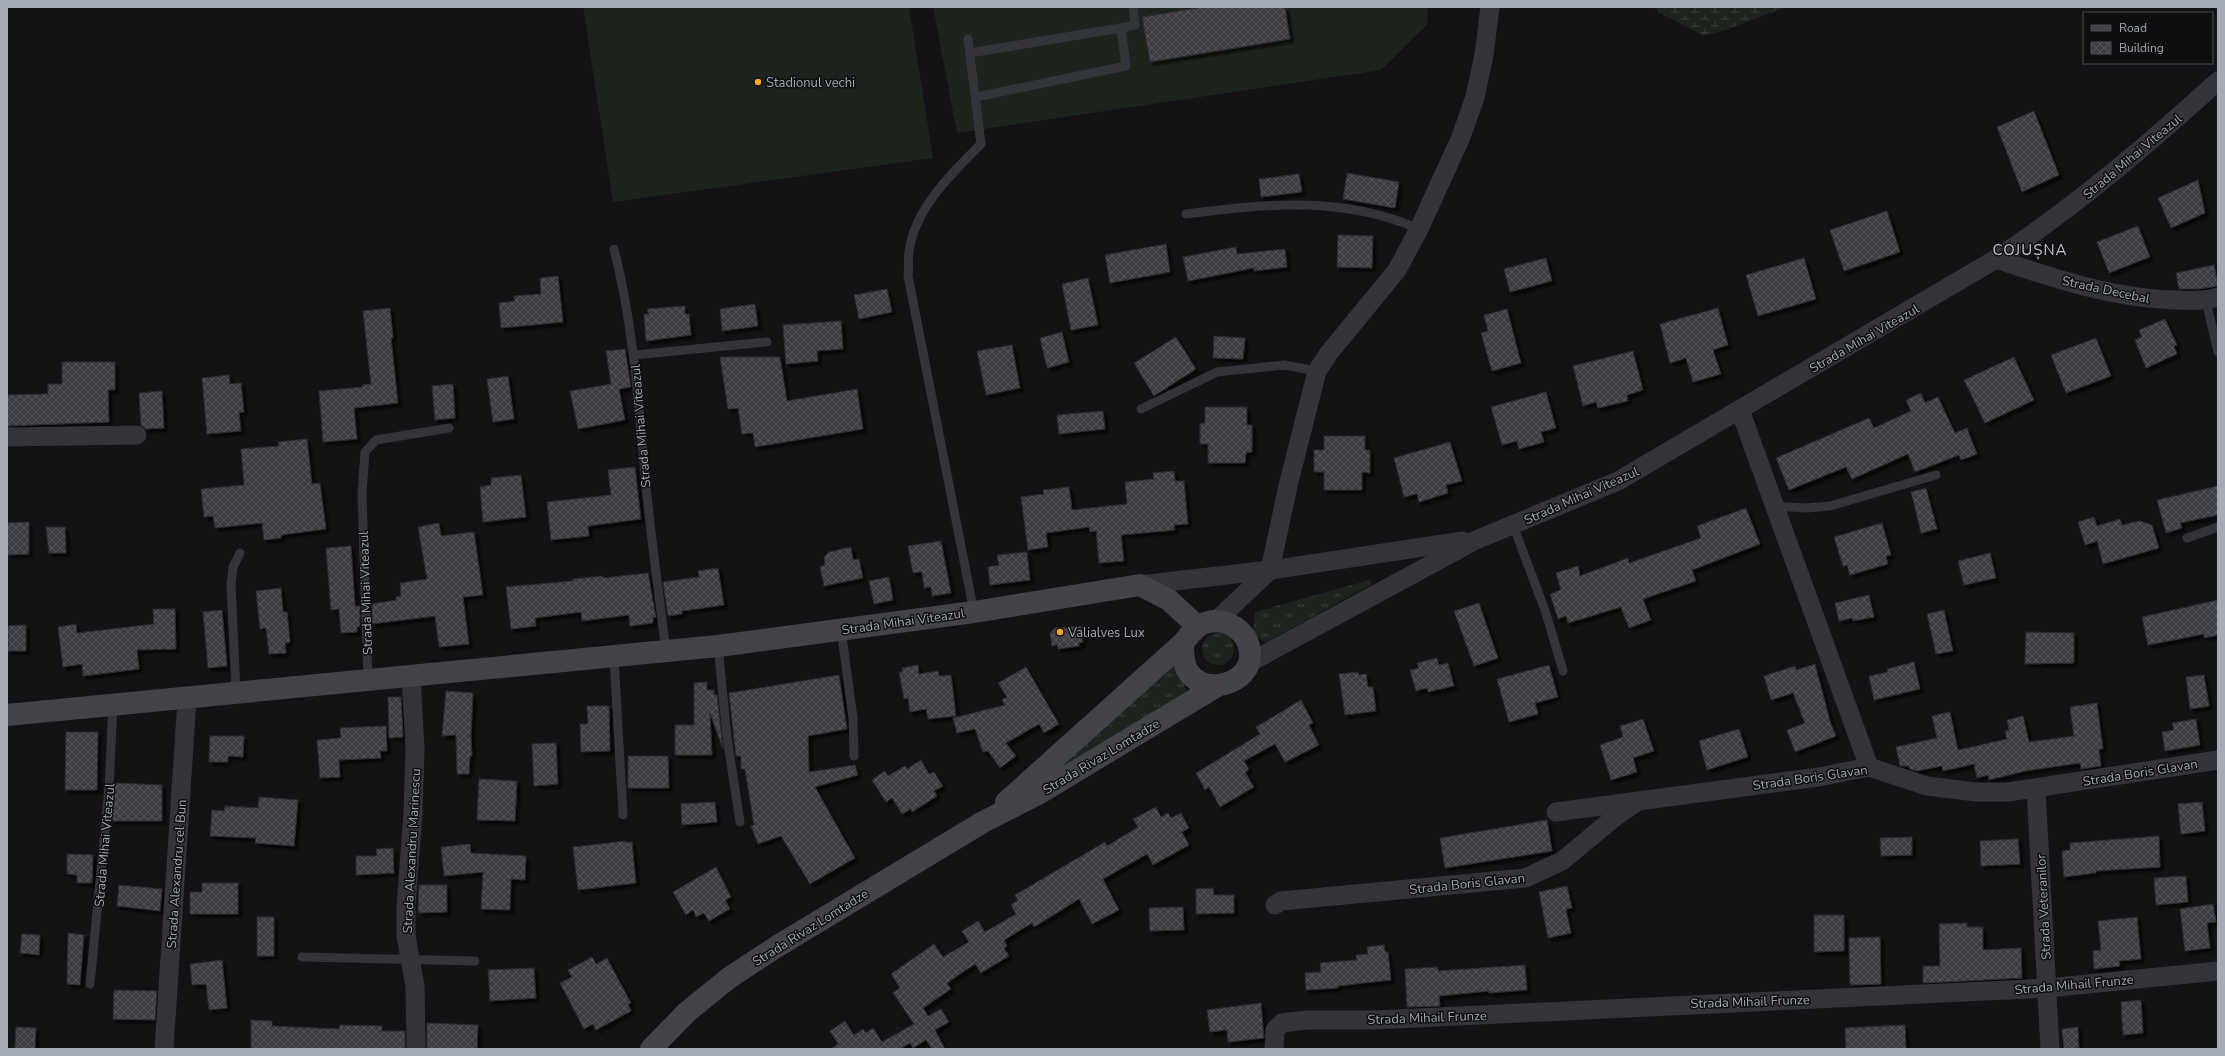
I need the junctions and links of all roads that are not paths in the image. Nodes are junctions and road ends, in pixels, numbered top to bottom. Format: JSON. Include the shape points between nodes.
{"nodes":[{"id":1,"x":1133,"y":7,"type":"edge"},
{"id":2,"x":1490,"y":7,"type":"edge"},
{"id":3,"x":1121,"y":28,"type":"junction"},
{"id":4,"x":968,"y":39,"type":"dead end"},
{"id":5,"x":970,"y":53,"type":"junction"},
{"id":6,"x":2218,"y":81,"type":"edge"},
{"id":7,"x":976,"y":97,"type":"junction"},
{"id":8,"x":1186,"y":214,"type":"dead end"},
{"id":9,"x":1419,"y":229,"type":"junction"},
{"id":10,"x":614,"y":249,"type":"dead end"},
{"id":11,"x":1996,"y":259,"type":"junction"},
{"id":12,"x":2212,"y":299,"type":"edge"},
{"id":13,"x":767,"y":342,"type":"dead end"},
{"id":14,"x":2218,"y":352,"type":"edge"},
{"id":15,"x":634,"y":355,"type":"junction"},
{"id":16,"x":1317,"y":371,"type":"junction"},
{"id":17,"x":1141,"y":409,"type":"dead end"},
{"id":18,"x":1740,"y":410,"type":"junction"},
{"id":19,"x":449,"y":428,"type":"dead end"},
{"id":20,"x":137,"y":435,"type":"dead end"},
{"id":21,"x":7,"y":437,"type":"edge"},
{"id":22,"x":1936,"y":475,"type":"dead end"},
{"id":23,"x":1775,"y":506,"type":"junction"},
{"id":24,"x":1513,"y":525,"type":"junction"},
{"id":25,"x":2218,"y":527,"type":"edge"},
{"id":26,"x":2187,"y":538,"type":"dead end"},
{"id":27,"x":1476,"y":540,"type":"junction"},
{"id":28,"x":240,"y":553,"type":"dead end"},
{"id":29,"x":1270,"y":570,"type":"junction"},
{"id":30,"x":1140,"y":585,"type":"junction"},
{"id":31,"x":974,"y":612,"type":"junction"},
{"id":32,"x":1207,"y":624,"type":"junction"},
{"id":33,"x":841,"y":629,"type":"junction"},
{"id":34,"x":1183,"y":644,"type":"junction"},
{"id":35,"x":718,"y":646,"type":"junction"},
{"id":36,"x":666,"y":652,"type":"junction"},
{"id":37,"x":614,"y":657,"type":"junction"},
{"id":38,"x":1247,"y":664,"type":"junction"},
{"id":39,"x":1563,"y":671,"type":"dead end"},
{"id":40,"x":411,"y":676,"type":"junction"},
{"id":41,"x":368,"y":681,"type":"junction"},
{"id":42,"x":1217,"y":686,"type":"junction"},
{"id":43,"x":236,"y":693,"type":"junction"},
{"id":44,"x":187,"y":699,"type":"junction"},
{"id":45,"x":113,"y":705,"type":"junction"},
{"id":46,"x":7,"y":715,"type":"edge"},
{"id":47,"x":854,"y":756,"type":"dead end"},
{"id":48,"x":2218,"y":760,"type":"edge"},
{"id":49,"x":1869,"y":767,"type":"junction"},
{"id":50,"x":2036,"y":789,"type":"junction"},
{"id":51,"x":1637,"y":802,"type":"junction"},
{"id":52,"x":1556,"y":812,"type":"dead end"},
{"id":53,"x":623,"y":814,"type":"dead end"},
{"id":54,"x":740,"y":822,"type":"dead end"},
{"id":55,"x":983,"y":822,"type":"junction"},
{"id":56,"x":1275,"y":905,"type":"dead end"},
{"id":57,"x":302,"y":957,"type":"dead end"},
{"id":58,"x":411,"y":959,"type":"junction"},
{"id":59,"x":475,"y":961,"type":"dead end"},
{"id":60,"x":2218,"y":971,"type":"edge"},
{"id":61,"x":90,"y":984,"type":"dead end"},
{"id":62,"x":2048,"y":988,"type":"junction"},
{"id":63,"x":164,"y":1049,"type":"edge"},
{"id":64,"x":416,"y":1049,"type":"edge"},
{"id":65,"x":651,"y":1049,"type":"edge"},
{"id":66,"x":1274,"y":1049,"type":"edge"},
{"id":67,"x":2050,"y":1049,"type":"edge"}],
"edges":[{"from":1,"to":3,"type":"lane","via":[[1135,24]]},
{"from":2,"to":9,"type":"street","via":[[1475,97],[1461,136]]},
{"from":3,"to":5,"type":"lane"},
{"from":3,"to":7,"type":"lane","via":[[1126,66]]},
{"from":4,"to":5,"type":"lane"},
{"from":5,"to":7,"type":"lane"},
{"from":6,"to":11,"type":"street","name":"Strada Mihai Viteazul","via":[[2146,147],[2052,222]]},
{"from":7,"to":31,"type":"lane","via":[[981,144],[956,169],[933,198],[917,225],[909,250],[908,276]]},
{"from":8,"to":9,"type":"lane","via":[[1284,204],[1315,205],[1356,210],[1399,220]]},
{"from":9,"to":16,"type":"street","via":[[1397,270]]},
{"from":10,"to":15,"type":"lane","name":"Strada Mihai Viteazul"},
{"from":11,"to":12,"type":"street","name":"Strada Decebal","via":[[2110,293],[2150,300]]},
{"from":11,"to":18,"type":"street","name":"Strada Mihai Viteazul"},
{"from":12,"to":14,"type":"lane"},
{"from":13,"to":15,"type":"lane"},
{"from":15,"to":36,"type":"lane","name":"Strada Mihai Viteazul"},
{"from":16,"to":17,"type":"lane","via":[[1284,364],[1217,372]]},
{"from":16,"to":29,"type":"street"},
{"from":18,"to":23,"type":"street"},
{"from":18,"to":24,"type":"street","name":"Strada Mihai Viteazul","via":[[1618,481]]},
{"from":19,"to":41,"type":"lane","name":"Strada Mihai Viteazul","via":[[376,440],[365,452],[362,494]]},
{"from":20,"to":21,"type":"street"},
{"from":22,"to":23,"type":"lane","via":[[1830,506]]},
{"from":23,"to":49,"type":"street"},
{"from":24,"to":27,"type":"street","name":"Strada Mihai Viteazul"},
{"from":24,"to":39,"type":"lane","via":[[1546,613]]},
{"from":25,"to":26,"type":"lane"},
{"from":27,"to":29,"type":"street","name":"Strada Mihai Viteazul"},
{"from":27,"to":38,"type":"street","name":"Strada Mihai Viteazul"},
{"from":28,"to":43,"type":"lane","via":[[233,567],[231,584]]},
{"from":29,"to":30,"type":"street","name":"Strada Mihai Viteazul"},
{"from":29,"to":32,"type":"street"},
{"from":30,"to":31,"type":"street","name":"Strada Mihai Viteazul"},
{"from":30,"to":32,"type":"street"},
{"from":31,"to":33,"type":"street","name":"Strada Mihai Viteazul"},
{"from":32,"to":34,"type":"street"},
{"from":32,"to":38,"type":"street","via":[[1226,622],[1241,632],[1250,653]]},
{"from":33,"to":35,"type":"street","name":"Strada Mihai Viteazul"},
{"from":33,"to":47,"type":"lane"},
{"from":34,"to":42,"type":"street","via":[[1183,657],[1190,675],[1203,684]]},
{"from":34,"to":55,"type":"street","name":"Strada Rivaz Lomtadze"},
{"from":35,"to":36,"type":"street","name":"Strada Mihai Viteazul"},
{"from":35,"to":54,"type":"lane","via":[[727,737]]},
{"from":36,"to":37,"type":"street","name":"Strada Mihai Viteazul"},
{"from":37,"to":40,"type":"street","name":"Strada Mihai Viteazul"},
{"from":37,"to":53,"type":"lane"},
{"from":38,"to":42,"type":"street","via":[[1242,674],[1233,682]]},
{"from":40,"to":41,"type":"street","name":"Strada Mihai Viteazul"},
{"from":40,"to":58,"type":"street","name":"Strada Alexandru Marinescu","via":[[415,748],[406,906],[406,936]]},
{"from":41,"to":43,"type":"street","name":"Strada Mihai Viteazul"},
{"from":42,"to":55,"type":"street","name":"Strada Rivaz Lomtadze","via":[[1038,794]]},
{"from":43,"to":44,"type":"street","name":"Strada Mihai Viteazul"},
{"from":44,"to":45,"type":"street","name":"Strada Mihai Viteazul"},
{"from":44,"to":63,"type":"street","name":"Strada Alexandru cel Bun"},
{"from":45,"to":46,"type":"street","name":"Strada Mihai Viteazul"},
{"from":45,"to":61,"type":"lane","name":"Strada Mihai Viteazul","via":[[109,795]]},
{"from":48,"to":50,"type":"street","name":"Strada Boris Glavan"},
{"from":49,"to":50,"type":"street","name":"Strada Boris Glavan","via":[[1927,786],[1976,792]]},
{"from":49,"to":51,"type":"street","name":"Strada Boris Glavan","via":[[1819,777]]},
{"from":50,"to":62,"type":"street","name":"Strada Veteranilor"},
{"from":51,"to":52,"type":"street","name":"Strada Boris Glavan"},
{"from":51,"to":56,"type":"street","name":"Strada Boris Glavan","via":[[1562,861],[1525,878],[1281,901]]},
{"from":55,"to":65,"type":"street","name":"Strada Rivaz Lomtadze","via":[[830,913],[729,978],[687,1012]]},
{"from":57,"to":58,"type":"lane"},
{"from":58,"to":59,"type":"lane"},
{"from":58,"to":64,"type":"street","name":"Strada Alexandru Marinescu","via":[[415,986]]},
{"from":60,"to":62,"type":"street","name":"Strada Mihail Frunze"},
{"from":62,"to":66,"type":"street","name":"Strada Mihail Frunze","via":[[1375,1020],[1306,1020],[1282,1023],[1275,1030]]},
{"from":62,"to":67,"type":"street","name":"Strada Veteranilor"}]}
